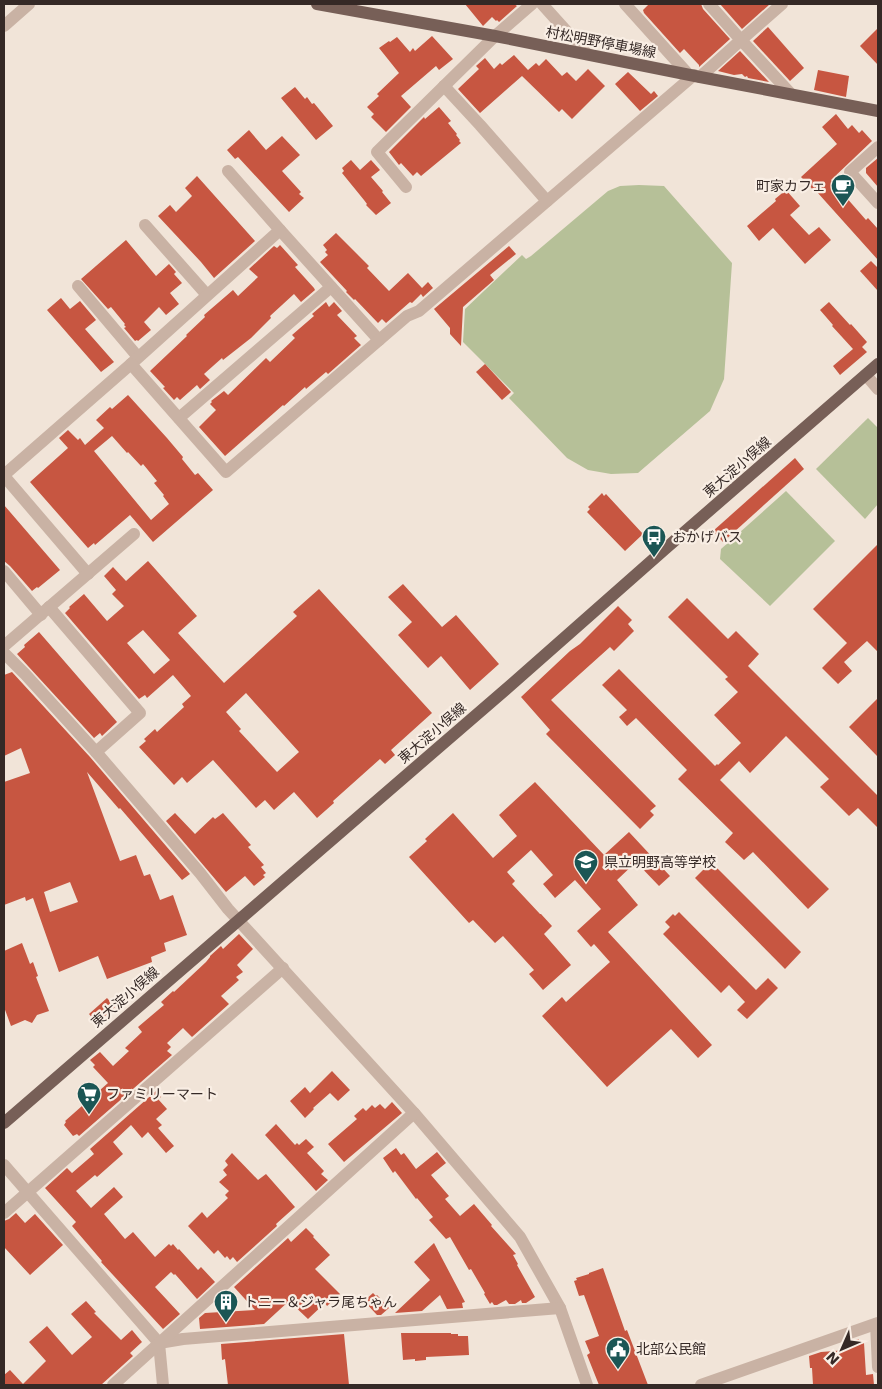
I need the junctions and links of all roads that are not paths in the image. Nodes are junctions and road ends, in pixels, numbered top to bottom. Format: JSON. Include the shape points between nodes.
{"nodes":[{"id":1,"x":29,"y":4,"type":"edge"},
{"id":2,"x":317,"y":4,"type":"edge"},
{"id":3,"x":532,"y":4,"type":"edge"},
{"id":4,"x":542,"y":4,"type":"edge"},
{"id":5,"x":625,"y":4,"type":"edge"},
{"id":6,"x":709,"y":4,"type":"edge"},
{"id":7,"x":782,"y":4,"type":"edge"},
{"id":8,"x":4,"y":26,"type":"edge"},
{"id":9,"x":495,"y":36,"type":"junction"},
{"id":10,"x":741,"y":40,"type":"junction"},
{"id":11,"x":587,"y":54,"type":"junction"},
{"id":12,"x":694,"y":76,"type":"junction"},
{"id":13,"x":444,"y":86,"type":"junction"},
{"id":14,"x":791,"y":94,"type":"junction"},
{"id":15,"x":878,"y":111,"type":"edge"},
{"id":16,"x":878,"y":147,"type":"edge"},
{"id":17,"x":228,"y":170,"type":"dead end"},
{"id":18,"x":406,"y":187,"type":"dead end"},
{"id":19,"x":547,"y":201,"type":"junction"},
{"id":20,"x":878,"y":203,"type":"edge"},
{"id":21,"x":145,"y":224,"type":"dead end"},
{"id":22,"x":280,"y":230,"type":"junction"},
{"id":23,"x":78,"y":286,"type":"dead end"},
{"id":24,"x":331,"y":287,"type":"junction"},
{"id":25,"x":207,"y":295,"type":"junction"},
{"id":26,"x":379,"y":340,"type":"junction"},
{"id":27,"x":135,"y":360,"type":"junction"},
{"id":28,"x":878,"y":364,"type":"edge"},
{"id":29,"x":866,"y":375,"type":"junction"},
{"id":30,"x":878,"y":389,"type":"edge"},
{"id":31,"x":179,"y":418,"type":"junction"},
{"id":32,"x":4,"y":475,"type":"edge"},
{"id":33,"x":134,"y":534,"type":"dead end"},
{"id":34,"x":4,"y":571,"type":"edge"},
{"id":35,"x":88,"y":574,"type":"junction"},
{"id":36,"x":45,"y":611,"type":"junction"},
{"id":37,"x":4,"y":646,"type":"edge"},
{"id":38,"x":4,"y":653,"type":"edge"},
{"id":39,"x":96,"y":752,"type":"junction"},
{"id":40,"x":238,"y":920,"type":"junction"},
{"id":41,"x":283,"y":968,"type":"junction"},
{"id":42,"x":414,"y":1113,"type":"junction"},
{"id":43,"x":4,"y":1123,"type":"edge"},
{"id":44,"x":4,"y":1165,"type":"edge"},
{"id":45,"x":28,"y":1192,"type":"junction"},
{"id":46,"x":4,"y":1213,"type":"edge"},
{"id":47,"x":560,"y":1308,"type":"junction"},
{"id":48,"x":877,"y":1323,"type":"edge"},
{"id":49,"x":159,"y":1343,"type":"junction"},
{"id":50,"x":878,"y":1367,"type":"edge"},
{"id":51,"x":113,"y":1385,"type":"edge"},
{"id":52,"x":163,"y":1385,"type":"edge"},
{"id":53,"x":587,"y":1385,"type":"edge"},
{"id":54,"x":701,"y":1385,"type":"edge"}],
"edges":[{"from":1,"to":8,"type":"street"},
{"from":2,"to":9,"type":"main road","name":"村松明野停車場線"},
{"from":3,"to":9,"type":"street"},
{"from":4,"to":11,"type":"street"},
{"from":5,"to":12,"type":"street"},
{"from":6,"to":10,"type":"street"},
{"from":7,"to":10,"type":"street"},
{"from":9,"to":11,"type":"main road","name":"村松明野停車場線"},
{"from":9,"to":13,"type":"street"},
{"from":10,"to":12,"type":"street"},
{"from":10,"to":14,"type":"street"},
{"from":11,"to":12,"type":"main road","name":"村松明野停車場線"},
{"from":12,"to":14,"type":"main road","name":"村松明野停車場線"},
{"from":12,"to":19,"type":"street"},
{"from":13,"to":18,"type":"street","via":[[377,152]]},
{"from":13,"to":19,"type":"street"},
{"from":14,"to":15,"type":"main road","name":"村松明野停車場線"},
{"from":16,"to":20,"type":"street","via":[[850,172]]},
{"from":17,"to":22,"type":"street"},
{"from":19,"to":26,"type":"street","via":[[419,311],[407,316]]},
{"from":21,"to":25,"type":"street"},
{"from":22,"to":24,"type":"street"},
{"from":22,"to":25,"type":"street"},
{"from":23,"to":27,"type":"street"},
{"from":24,"to":26,"type":"street"},
{"from":24,"to":31,"type":"street"},
{"from":25,"to":27,"type":"street"},
{"from":26,"to":31,"type":"street","via":[[226,472]]},
{"from":27,"to":31,"type":"street"},
{"from":27,"to":32,"type":"street"},
{"from":28,"to":29,"type":"main road","name":"東大淀小俣線"},
{"from":29,"to":30,"type":"street"},
{"from":29,"to":40,"type":"main road","name":"東大淀小俣線"},
{"from":32,"to":35,"type":"street"},
{"from":33,"to":35,"type":"street"},
{"from":34,"to":36,"type":"street"},
{"from":35,"to":36,"type":"street"},
{"from":36,"to":37,"type":"street"},
{"from":36,"to":39,"type":"street","via":[[140,714]]},
{"from":38,"to":39,"type":"street"},
{"from":39,"to":40,"type":"street"},
{"from":40,"to":41,"type":"street"},
{"from":40,"to":43,"type":"main road","name":"東大淀小俣線"},
{"from":41,"to":42,"type":"street"},
{"from":41,"to":45,"type":"street"},
{"from":42,"to":47,"type":"street","via":[[520,1238]]},
{"from":42,"to":49,"type":"street"},
{"from":44,"to":45,"type":"street"},
{"from":45,"to":46,"type":"street"},
{"from":45,"to":49,"type":"street"},
{"from":47,"to":49,"type":"street"},
{"from":47,"to":53,"type":"street"},
{"from":48,"to":50,"type":"street"},
{"from":48,"to":54,"type":"street"},
{"from":49,"to":51,"type":"street"},
{"from":49,"to":52,"type":"street"}]}
